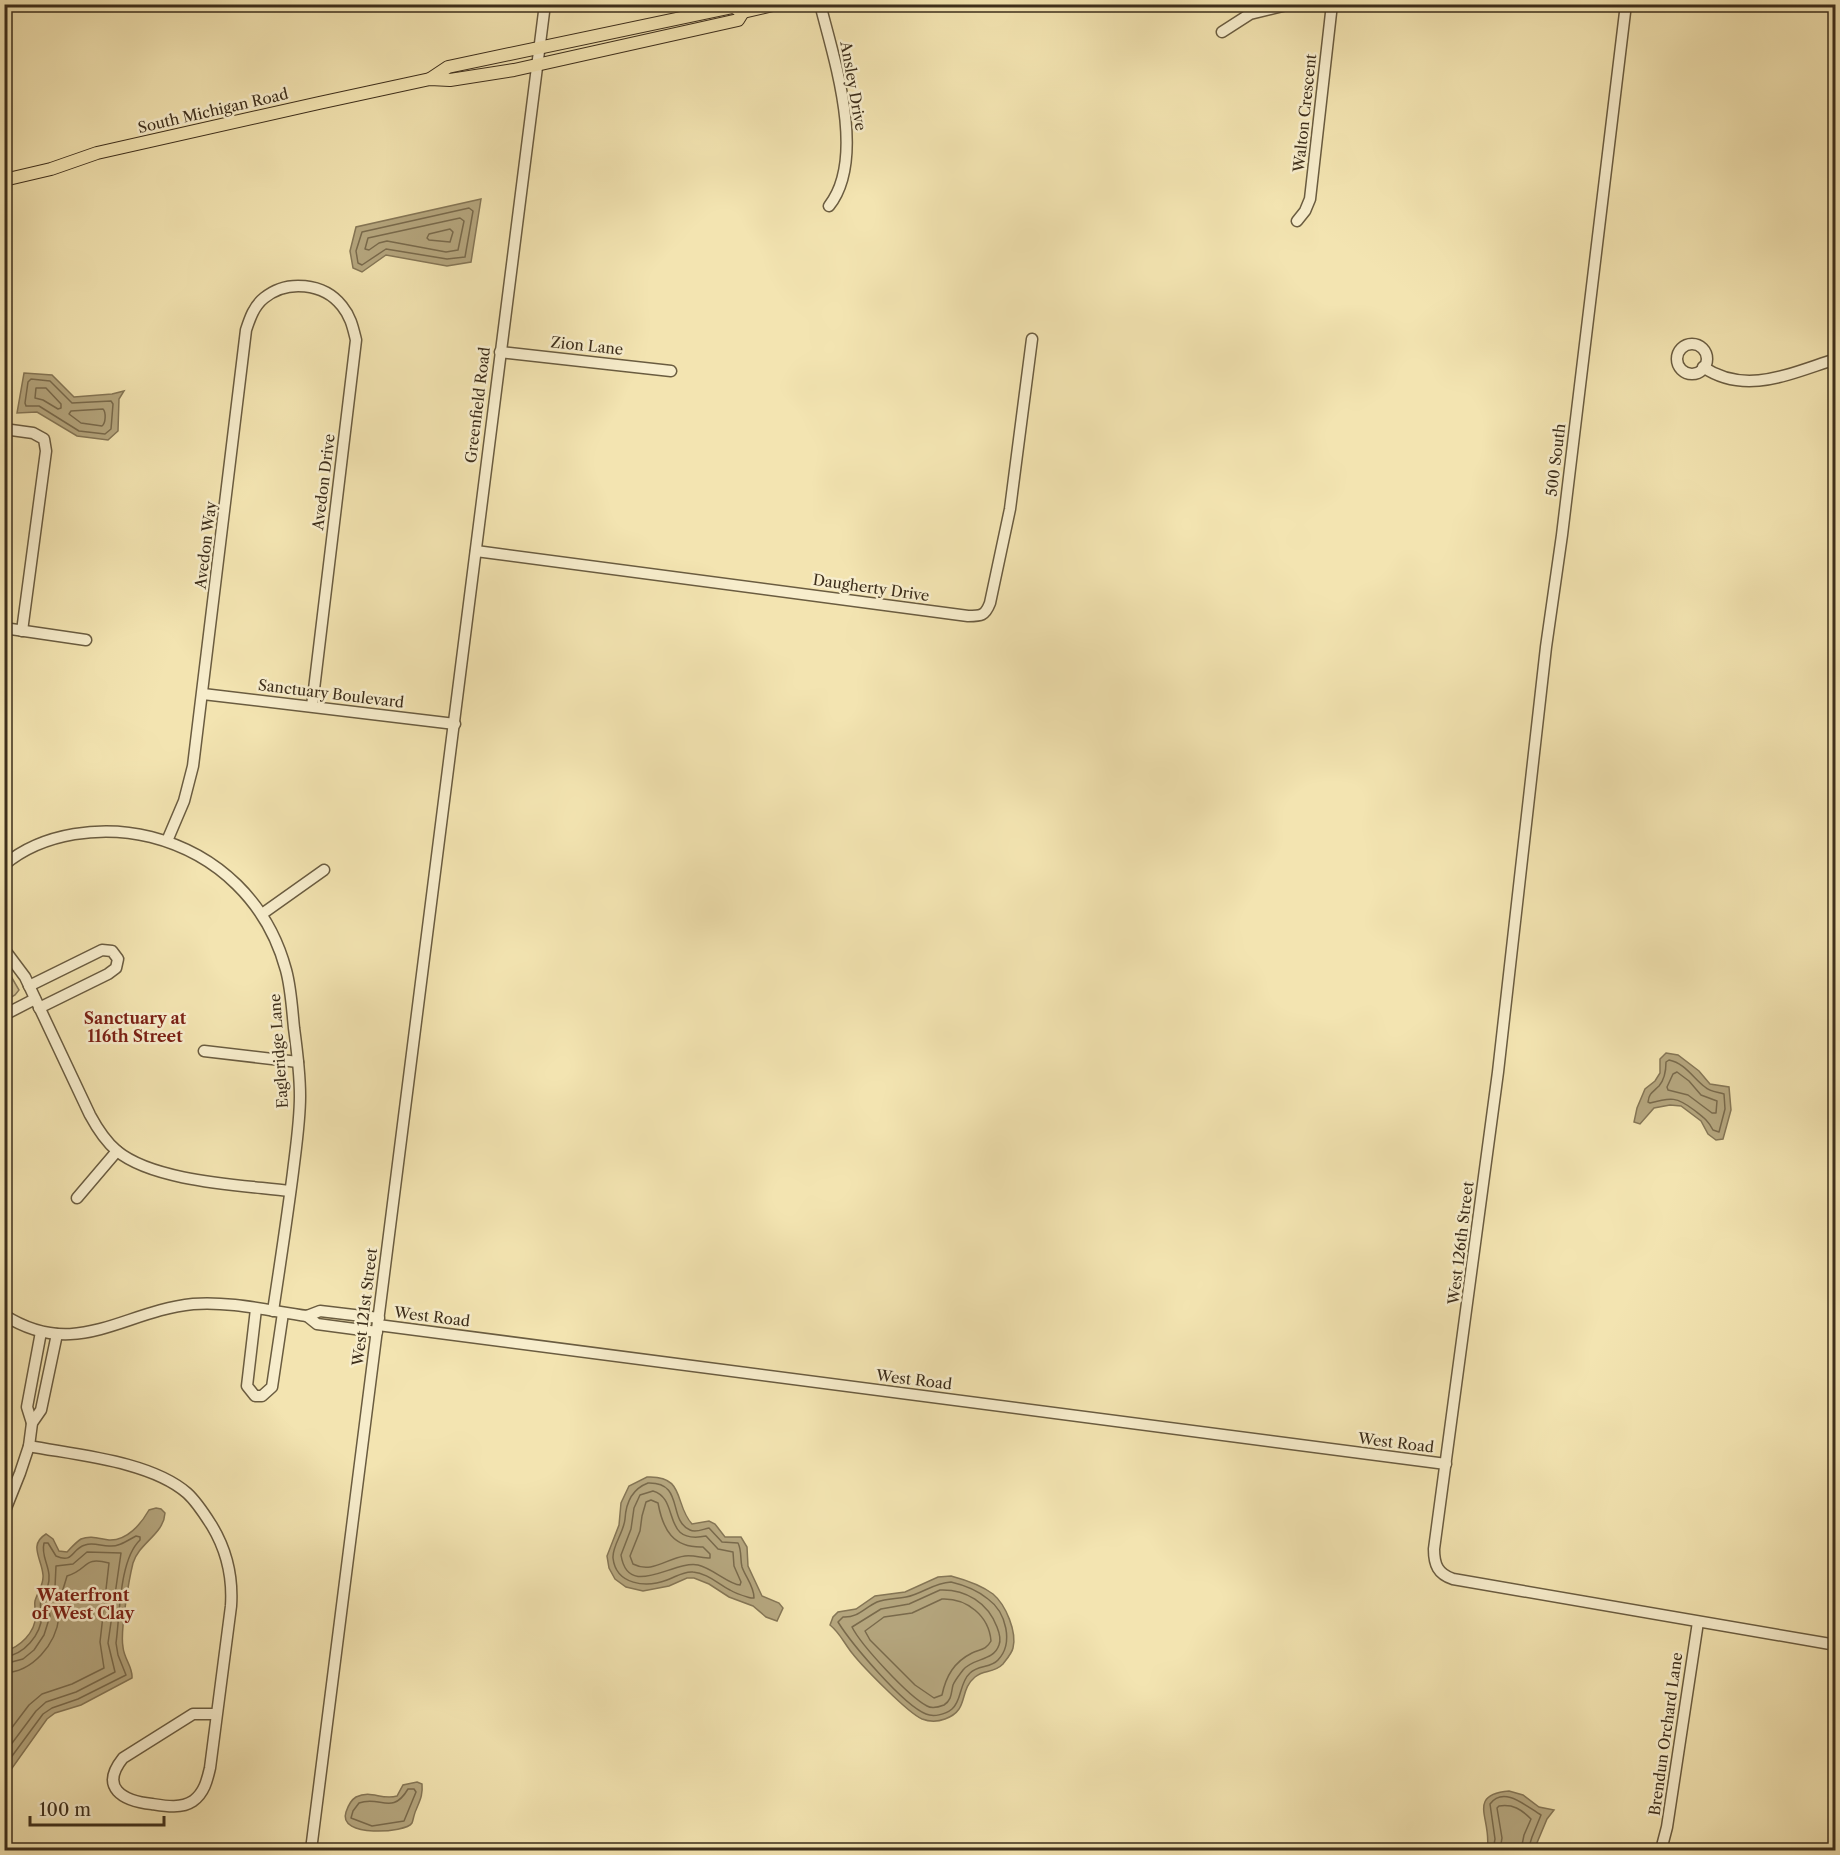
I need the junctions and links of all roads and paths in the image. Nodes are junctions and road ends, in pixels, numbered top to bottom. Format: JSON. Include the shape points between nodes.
{"nodes":[{"id":1,"x":545,"y":4,"type":"edge"},
{"id":2,"x":777,"y":4,"type":"edge"},
{"id":3,"x":820,"y":4,"type":"edge"},
{"id":4,"x":1291,"y":4,"type":"edge"},
{"id":5,"x":1332,"y":4,"type":"edge"},
{"id":6,"x":1626,"y":4,"type":"edge"},
{"id":7,"x":743,"y":12,"type":"junction"},
{"id":8,"x":1222,"y":32,"type":"dead end"},
{"id":9,"x":540,"y":47,"type":"junction"},
{"id":10,"x":537,"y":65,"type":"junction"},
{"id":11,"x":430,"y":79,"type":"junction"},
{"id":12,"x":4,"y":180,"type":"edge"},
{"id":13,"x":830,"y":206,"type":"dead end"},
{"id":14,"x":1297,"y":221,"type":"dead end"},
{"id":15,"x":307,"y":285,"type":"joint"},
{"id":16,"x":1032,"y":339,"type":"dead end"},
{"id":17,"x":500,"y":352,"type":"junction"},
{"id":18,"x":1836,"y":359,"type":"edge"},
{"id":19,"x":1704,"y":368,"type":"dead end"},
{"id":20,"x":671,"y":371,"type":"dead end"},
{"id":21,"x":4,"y":429,"type":"edge"},
{"id":22,"x":476,"y":551,"type":"junction"},
{"id":23,"x":4,"y":628,"type":"edge"},
{"id":24,"x":22,"y":631,"type":"junction"},
{"id":25,"x":86,"y":640,"type":"dead end"},
{"id":26,"x":203,"y":694,"type":"junction"},
{"id":27,"x":312,"y":706,"type":"junction"},
{"id":28,"x":455,"y":724,"type":"junction"},
{"id":29,"x":450,"y":767,"type":"joint"},
{"id":30,"x":167,"y":841,"type":"junction"},
{"id":31,"x":4,"y":865,"type":"edge"},
{"id":32,"x":324,"y":870,"type":"dead end"},
{"id":33,"x":262,"y":914,"type":"junction"},
{"id":34,"x":1515,"y":919,"type":"joint"},
{"id":35,"x":4,"y":949,"type":"edge"},
{"id":36,"x":29,"y":986,"type":"junction"},
{"id":37,"x":37,"y":1004,"type":"junction"},
{"id":38,"x":4,"y":1015,"type":"edge"},
{"id":39,"x":204,"y":1051,"type":"dead end"},
{"id":40,"x":298,"y":1062,"type":"junction"},
{"id":41,"x":117,"y":1151,"type":"junction"},
{"id":42,"x":290,"y":1191,"type":"junction"},
{"id":43,"x":77,"y":1198,"type":"dead end"},
{"id":44,"x":256,"y":1309,"type":"junction"},
{"id":45,"x":278,"y":1312,"type":"junction"},
{"id":46,"x":4,"y":1315,"type":"edge"},
{"id":47,"x":378,"y":1325,"type":"junction"},
{"id":48,"x":41,"y":1332,"type":"junction"},
{"id":49,"x":57,"y":1334,"type":"junction"},
{"id":50,"x":32,"y":1424,"type":"junction"},
{"id":51,"x":29,"y":1446,"type":"junction"},
{"id":52,"x":1446,"y":1464,"type":"junction"},
{"id":53,"x":4,"y":1513,"type":"edge"},
{"id":54,"x":1698,"y":1622,"type":"junction"},
{"id":55,"x":1836,"y":1645,"type":"edge"},
{"id":56,"x":217,"y":1714,"type":"junction"},
{"id":57,"x":311,"y":1851,"type":"edge"},
{"id":58,"x":1660,"y":1851,"type":"edge"}],
"edges":[{"from":1,"to":9,"type":"street","name":"Greenfield Road"},
{"from":2,"to":7,"type":"main road","name":"South Michigan Road"},
{"from":3,"to":13,"type":"street","name":"Ansley Drive","via":[[847,130],[842,188]]},
{"from":4,"to":8,"type":"street","via":[[1250,14]]},
{"from":5,"to":14,"type":"street","name":"Walton Crescent","via":[[1310,199]]},
{"from":6,"to":34,"type":"street","name":"500 South"},
{"from":7,"to":9,"type":"main road","name":"South Michigan Road","via":[[733,7]]},
{"from":7,"to":10,"type":"main road","name":"South Michigan Road","via":[[738,21]]},
{"from":9,"to":10,"type":"street","name":"Greenfield Road"},
{"from":9,"to":11,"type":"main road","name":"South Michigan Road","via":[[448,67]]},
{"from":10,"to":11,"type":"main road","name":"South Michigan Road","via":[[450,80]]},
{"from":10,"to":17,"type":"street","name":"Greenfield Road"},
{"from":11,"to":12,"type":"main road","name":"South Michigan Road","via":[[97,153]]},
{"from":15,"to":26,"type":"street","name":"Avedon Way","via":[[273,292],[262,299],[251,313],[246,330]]},
{"from":15,"to":27,"type":"street","name":"Avedon Drive","via":[[329,294],[342,306],[352,321],[356,340]]},
{"from":16,"to":22,"type":"street","name":"Daugherty Drive","via":[[1010,509],[984,615]]},
{"from":17,"to":20,"type":"street","name":"Zion Lane"},
{"from":17,"to":22,"type":"street","name":"Greenfield Road"},
{"from":18,"to":19,"type":"street","via":[[1758,382],[1726,380]]},
{"from":21,"to":24,"type":"street","via":[[33,433],[44,440],[46,451]]},
{"from":22,"to":28,"type":"street","name":"Greenfield Road"},
{"from":23,"to":24,"type":"street"},
{"from":24,"to":25,"type":"street"},
{"from":26,"to":27,"type":"street","name":"Sanctuary Boulevard"},
{"from":26,"to":30,"type":"street","name":"Avedon Way","via":[[189,785]]},
{"from":27,"to":28,"type":"street","name":"Sanctuary Boulevard"},
{"from":28,"to":29,"type":"street","name":"Greenfield Road"},
{"from":29,"to":47,"type":"street","name":"West 121st Street"},
{"from":30,"to":31,"type":"street","name":"Eagleridge Lane","via":[[123,832],[68,836],[45,842]]},
{"from":30,"to":33,"type":"street","name":"Eagleridge Lane","via":[[221,870]]},
{"from":32,"to":33,"type":"street"},
{"from":33,"to":40,"type":"street","name":"Eagleridge Lane","via":[[287,971]]},
{"from":34,"to":52,"type":"street","name":"West 126th Street"},
{"from":35,"to":36,"type":"street"},
{"from":36,"to":37,"type":"street"},
{"from":36,"to":37,"type":"street","via":[[102,950],[112,951],[118,959],[116,968],[108,974]]},
{"from":37,"to":38,"type":"street"},
{"from":37,"to":41,"type":"street","via":[[90,1115],[101,1135]]},
{"from":39,"to":40,"type":"street"},
{"from":40,"to":42,"type":"street","name":"Eagleridge Lane","via":[[300,1097]]},
{"from":41,"to":42,"type":"street","via":[[138,1165],[176,1176]]},
{"from":41,"to":43,"type":"street"},
{"from":42,"to":45,"type":"street","name":"Eagleridge Lane"},
{"from":44,"to":45,"type":"street","name":"West Road"},
{"from":44,"to":45,"type":"street","name":"Eagleridge Lane","via":[[247,1386],[255,1396],[262,1396],[272,1387]]},
{"from":44,"to":49,"type":"street","name":"West Road","via":[[218,1304],[177,1306],[107,1328]]},
{"from":45,"to":47,"type":"street","name":"West Road","via":[[307,1316],[320,1311]]},
{"from":46,"to":48,"type":"street","name":"West Road"},
{"from":47,"to":52,"type":"street","name":"West Road"},
{"from":47,"to":57,"type":"street","name":"West 121st Street"},
{"from":48,"to":49,"type":"street","name":"West Road"},
{"from":48,"to":50,"type":"street","via":[[27,1407]]},
{"from":49,"to":50,"type":"street","via":[[41,1410]]},
{"from":50,"to":51,"type":"street"},
{"from":51,"to":53,"type":"street"},
{"from":51,"to":56,"type":"street","via":[[151,1472],[187,1493],[207,1517],[228,1559],[232,1590]]},
{"from":52,"to":54,"type":"street","name":"West 126th Street","via":[[1434,1561],[1448,1578]]},
{"from":54,"to":55,"type":"street"},
{"from":54,"to":58,"type":"street","name":"Brendun Orchard Lane"},
{"from":56,"to":56,"type":"street","via":[[207,1782],[191,1802],[180,1806],[135,1803],[116,1790],[113,1774],[123,1758],[193,1714]]}]}
